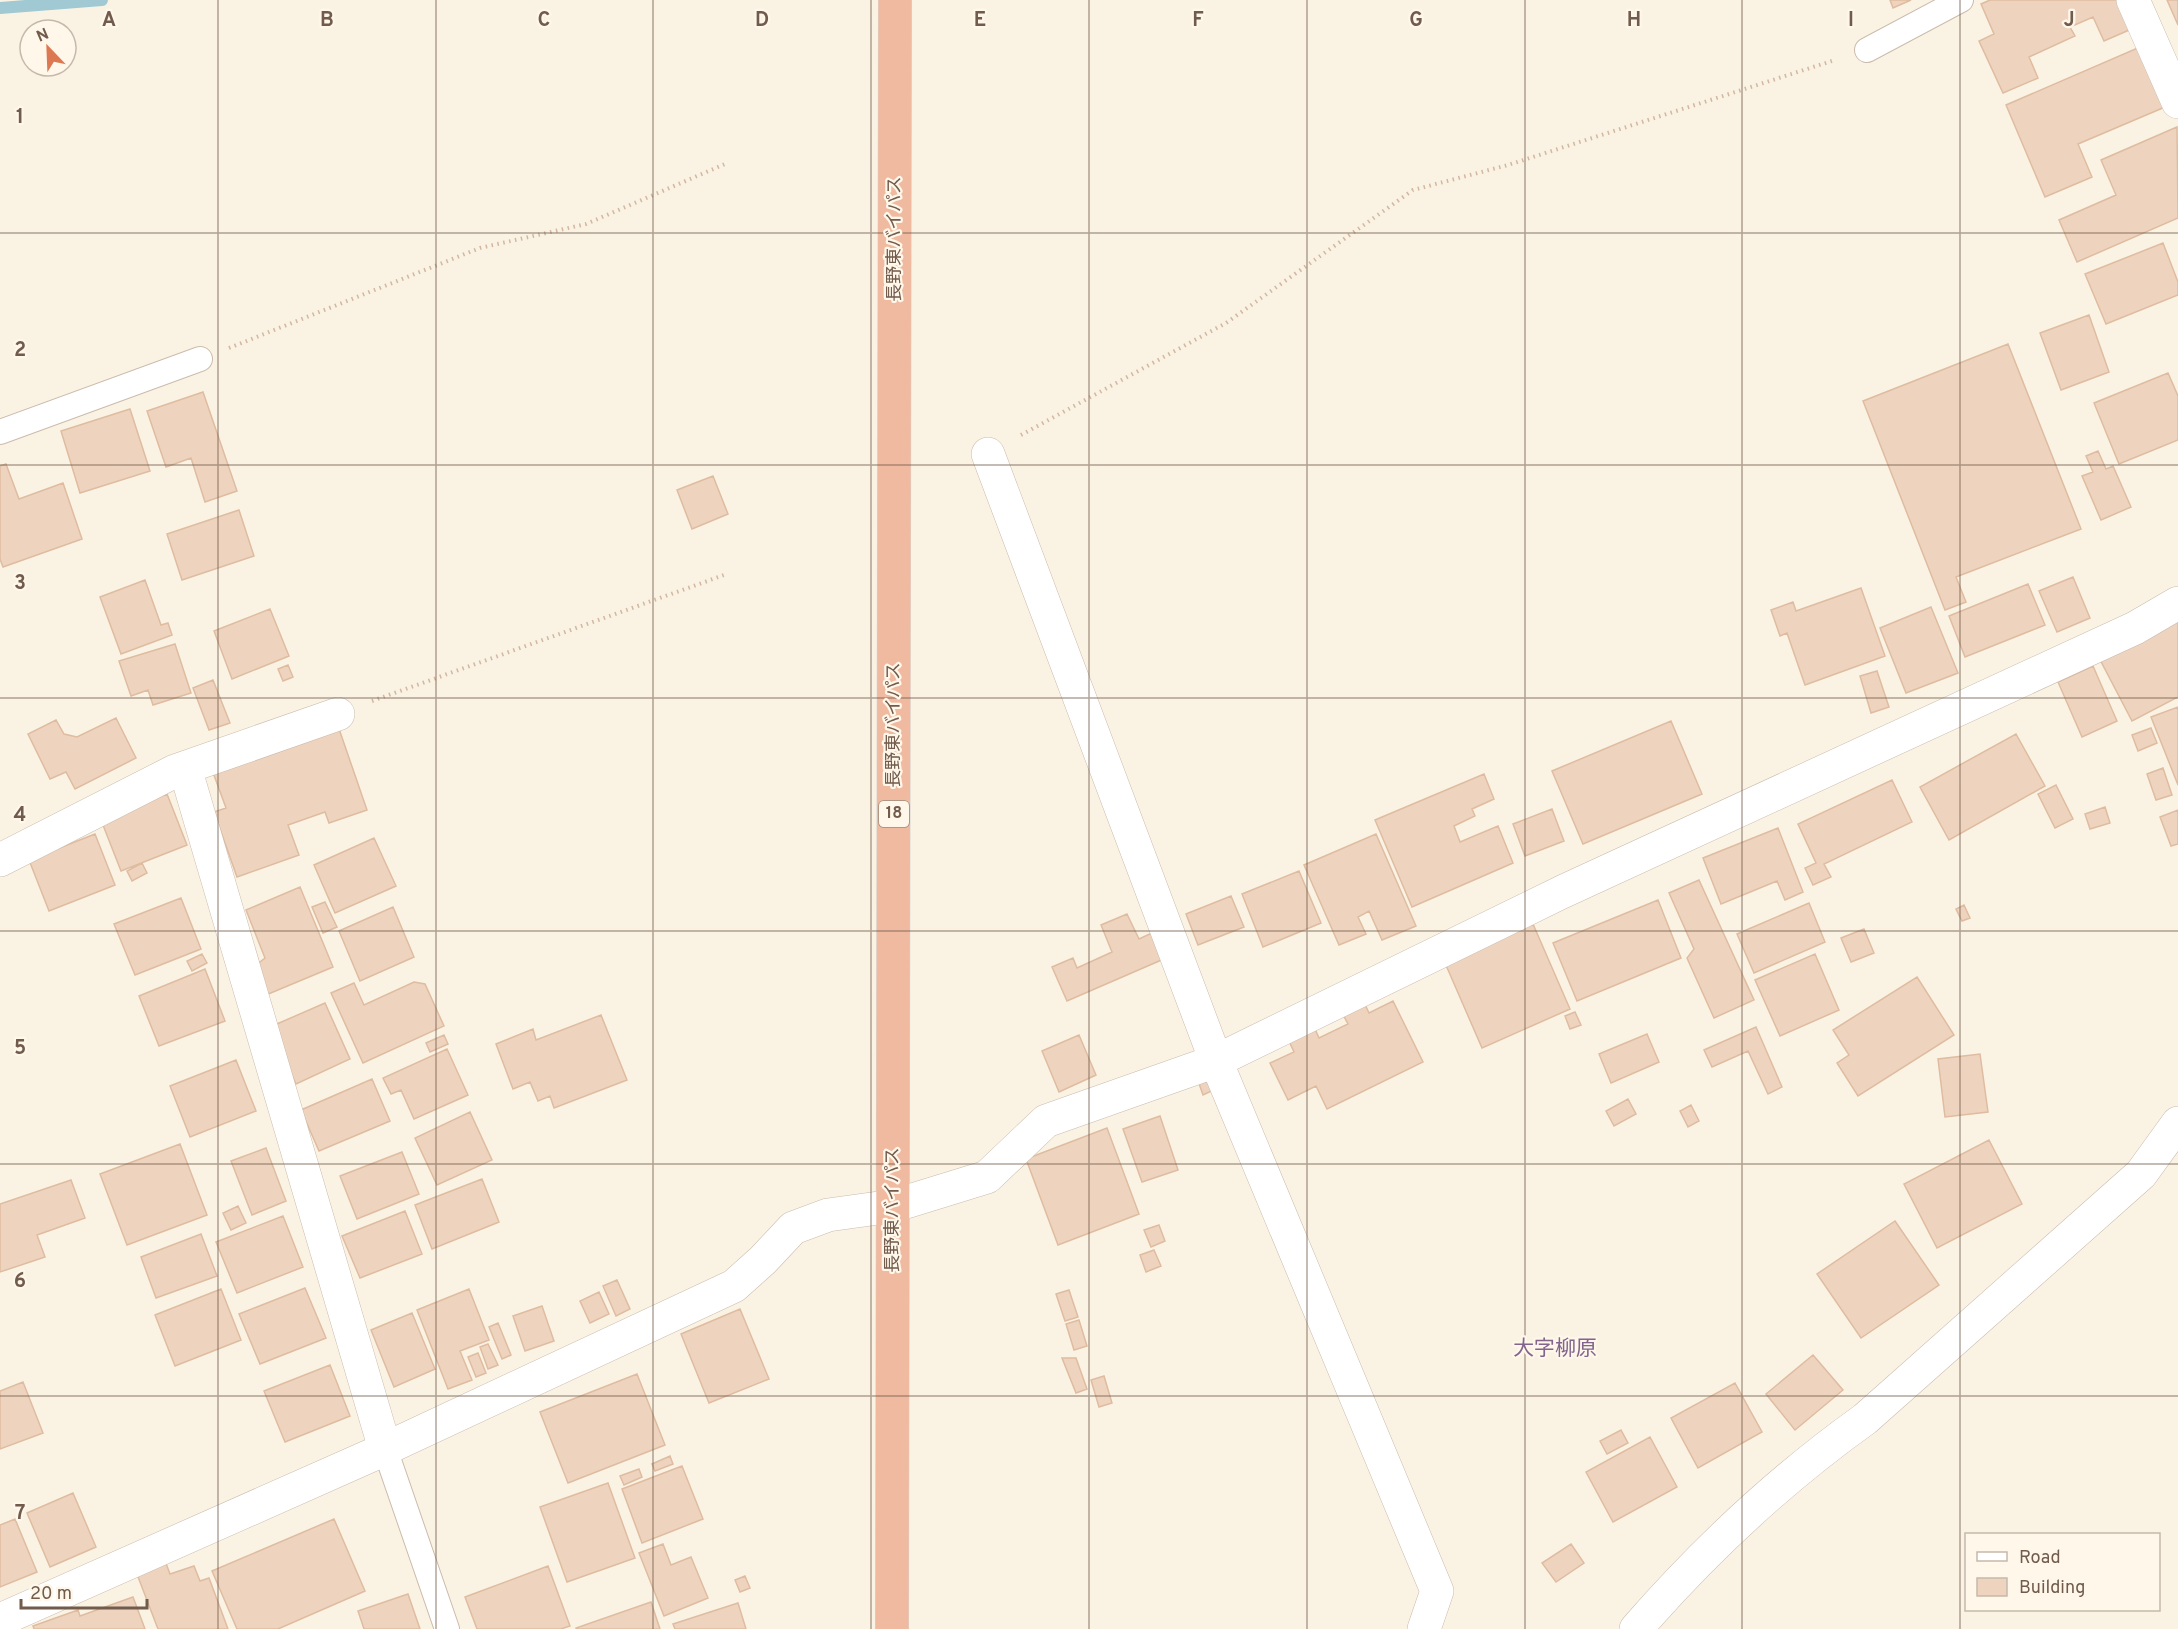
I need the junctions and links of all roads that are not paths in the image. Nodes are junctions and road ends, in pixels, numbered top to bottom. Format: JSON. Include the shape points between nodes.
{"nodes":[{"id":1,"x":895,"y":0,"type":"edge"},
{"id":2,"x":1961,"y":0,"type":"edge"},
{"id":3,"x":2134,"y":0,"type":"edge"},
{"id":4,"x":1867,"y":50,"type":"road end"},
{"id":5,"x":2178,"y":102,"type":"edge"},
{"id":6,"x":200,"y":359,"type":"road end"},
{"id":7,"x":0,"y":432,"type":"edge"},
{"id":8,"x":988,"y":454,"type":"road end"},
{"id":9,"x":2178,"y":603,"type":"edge"},
{"id":10,"x":338,"y":714,"type":"road end"},
{"id":11,"x":185,"y":768,"type":"junction"},
{"id":12,"x":0,"y":860,"type":"edge"},
{"id":13,"x":1216,"y":1061,"type":"junction"},
{"id":14,"x":2178,"y":1123,"type":"edge"},
{"id":15,"x":893,"y":1206,"type":"junction"},
{"id":16,"x":385,"y":1449,"type":"junction"},
{"id":17,"x":0,"y":1620,"type":"edge"},
{"id":18,"x":447,"y":1629,"type":"edge"},
{"id":19,"x":892,"y":1629,"type":"edge"},
{"id":20,"x":1424,"y":1629,"type":"edge"},
{"id":21,"x":1636,"y":1629,"type":"edge"}],
"edges":[{"from":1,"to":15,"type":"highway","name":"長野東バイパス","number":"18"},
{"from":2,"to":4,"type":"lane"},
{"from":3,"to":5,"type":"street"},
{"from":6,"to":7,"type":"lane"},
{"from":8,"to":13,"type":"street"},
{"from":9,"to":13,"type":"street","via":[[2136,628],[1562,892]]},
{"from":10,"to":11,"type":"street"},
{"from":11,"to":12,"type":"street"},
{"from":11,"to":16,"type":"street"},
{"from":13,"to":15,"type":"street","via":[[1046,1121],[987,1177]]},
{"from":13,"to":20,"type":"street","via":[[1437,1591]]},
{"from":14,"to":21,"type":"street","via":[[2141,1174],[1865,1419],[1767,1498],[1675,1584]]},
{"from":15,"to":16,"type":"street","via":[[828,1215],[793,1228],[734,1286]]},
{"from":15,"to":19,"type":"highway","name":"長野東バイパス","number":"18"},
{"from":16,"to":17,"type":"street"},
{"from":16,"to":18,"type":"lane"}]}
